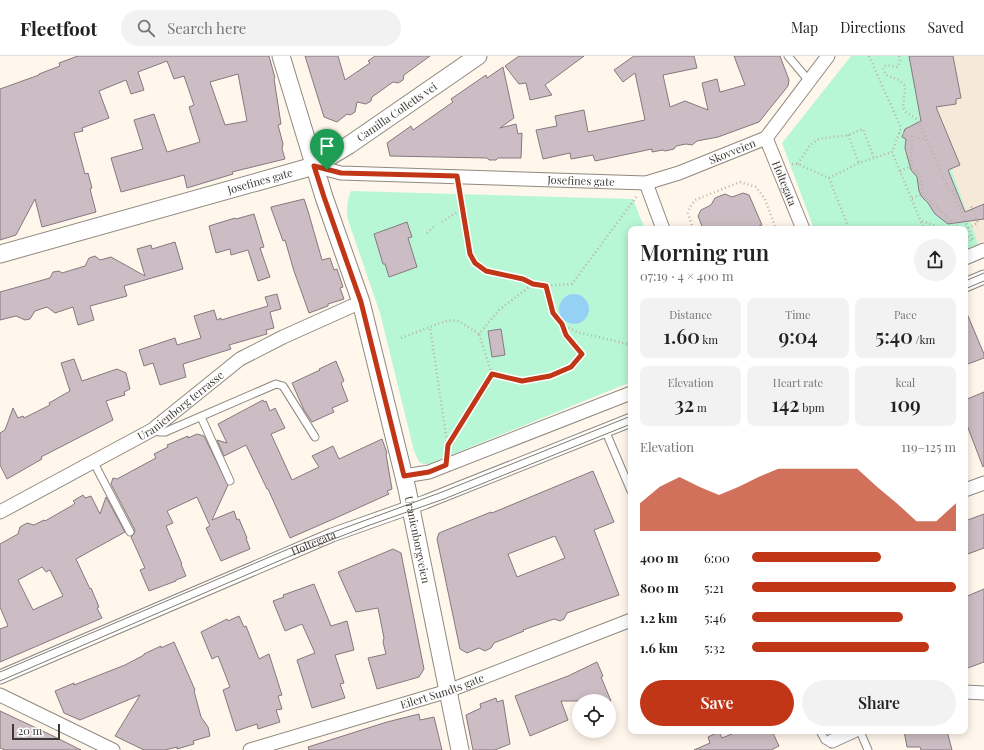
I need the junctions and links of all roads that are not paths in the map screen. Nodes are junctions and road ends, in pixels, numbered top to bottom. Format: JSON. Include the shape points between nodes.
{"nodes":[{"id":1,"x":281,"y":56,"type":"edge"},
{"id":2,"x":478,"y":56,"type":"edge"},
{"id":3,"x":788,"y":56,"type":"edge"},
{"id":4,"x":828,"y":56,"type":"edge"},
{"id":5,"x":809,"y":81,"type":"junction"},
{"id":6,"x":766,"y":138,"type":"junction"},
{"id":7,"x":314,"y":166,"type":"junction"},
{"id":8,"x":646,"y":183,"type":"junction"},
{"id":9,"x":662,"y":226,"type":"edge"},
{"id":10,"x":802,"y":226,"type":"edge"},
{"id":11,"x":984,"y":250,"type":"edge"},
{"id":12,"x":0,"y":254,"type":"edge"},
{"id":13,"x":968,"y":257,"type":"edge"},
{"id":14,"x":984,"y":277,"type":"edge"},
{"id":15,"x":968,"y":284,"type":"edge"},
{"id":16,"x":361,"y":302,"type":"junction"},
{"id":17,"x":628,"y":394,"type":"edge"},
{"id":18,"x":201,"y":417,"type":"junction"},
{"id":19,"x":628,"y":421,"type":"edge"},
{"id":20,"x":152,"y":430,"type":"junction"},
{"id":21,"x":606,"y":430,"type":"junction"},
{"id":22,"x":315,"y":437,"type":"dead end"},
{"id":23,"x":94,"y":461,"type":"junction"},
{"id":24,"x":404,"y":476,"type":"junction"},
{"id":25,"x":230,"y":481,"type":"dead end"},
{"id":26,"x":984,"y":483,"type":"edge"},
{"id":27,"x":628,"y":484,"type":"edge"},
{"id":28,"x":968,"y":489,"type":"edge"},
{"id":29,"x":411,"y":507,"type":"junction"},
{"id":30,"x":0,"y":512,"type":"edge"},
{"id":31,"x":130,"y":532,"type":"dead end"},
{"id":32,"x":628,"y":621,"type":"edge"},
{"id":33,"x":0,"y":677,"type":"edge"},
{"id":34,"x":448,"y":691,"type":"junction"},
{"id":35,"x":984,"y":691,"type":"edge"},
{"id":36,"x":968,"y":692,"type":"edge"},
{"id":37,"x":0,"y":695,"type":"edge"},
{"id":38,"x":822,"y":734,"type":"edge"},
{"id":39,"x":847,"y":734,"type":"edge"},
{"id":40,"x":861,"y":734,"type":"edge"},
{"id":41,"x":832,"y":740,"type":"joint"},
{"id":42,"x":112,"y":750,"type":"edge"},
{"id":43,"x":250,"y":750,"type":"edge"},
{"id":44,"x":460,"y":750,"type":"edge"},
{"id":45,"x":868,"y":750,"type":"edge"}],
"edges":[{"from":1,"to":7,"type":"street","name":"Uranienborgveien"},
{"from":2,"to":7,"type":"street","name":"Camilla Colletts vei"},
{"from":3,"to":5,"type":"lane"},
{"from":4,"to":5,"type":"street","name":"Skovveien"},
{"from":5,"to":6,"type":"street","name":"Skovveien"},
{"from":6,"to":8,"type":"street","name":"Skovveien","via":[[679,173]]},
{"from":6,"to":10,"type":"street","name":"Holtegata"},
{"from":7,"to":8,"type":"street","name":"Josefines gate","via":[[341,173]]},
{"from":7,"to":12,"type":"street","name":"Josefines gate"},
{"from":7,"to":16,"type":"street","name":"Uranienborgveien"},
{"from":8,"to":9,"type":"street"},
{"from":11,"to":13,"type":"street"},
{"from":14,"to":15,"type":"street"},
{"from":16,"to":20,"type":"street","name":"Uranienborg terrasse","via":[[240,359]]},
{"from":16,"to":24,"type":"street","name":"Uranienborgveien"},
{"from":17,"to":24,"type":"street","via":[[429,472]]},
{"from":18,"to":20,"type":"lane","via":[[166,432]]},
{"from":18,"to":22,"type":"lane","via":[[280,384]]},
{"from":18,"to":25,"type":"lane"},
{"from":19,"to":21,"type":"street","name":"Holtegata"},
{"from":20,"to":23,"type":"street","name":"Uranienborg terrasse"},
{"from":21,"to":27,"type":"lane"},
{"from":21,"to":29,"type":"street","name":"Holtegata"},
{"from":23,"to":30,"type":"street","name":"Uranienborg terrasse"},
{"from":23,"to":31,"type":"lane"},
{"from":24,"to":29,"type":"street","name":"Uranienborgveien"},
{"from":26,"to":28,"type":"street"},
{"from":29,"to":33,"type":"street","name":"Holtegata","via":[[332,535]]},
{"from":29,"to":34,"type":"street","name":"Uranienborgveien"},
{"from":32,"to":34,"type":"street","name":"Eilert Sundts gate"},
{"from":34,"to":43,"type":"street","name":"Eilert Sundts gate"},
{"from":34,"to":44,"type":"street","name":"Uranienborgveien"},
{"from":35,"to":36,"type":"street"},
{"from":37,"to":42,"type":"street"},
{"from":38,"to":41,"type":"lane","via":[[825,740]]},
{"from":39,"to":41,"type":"street"},
{"from":40,"to":45,"type":"lane"}]}
